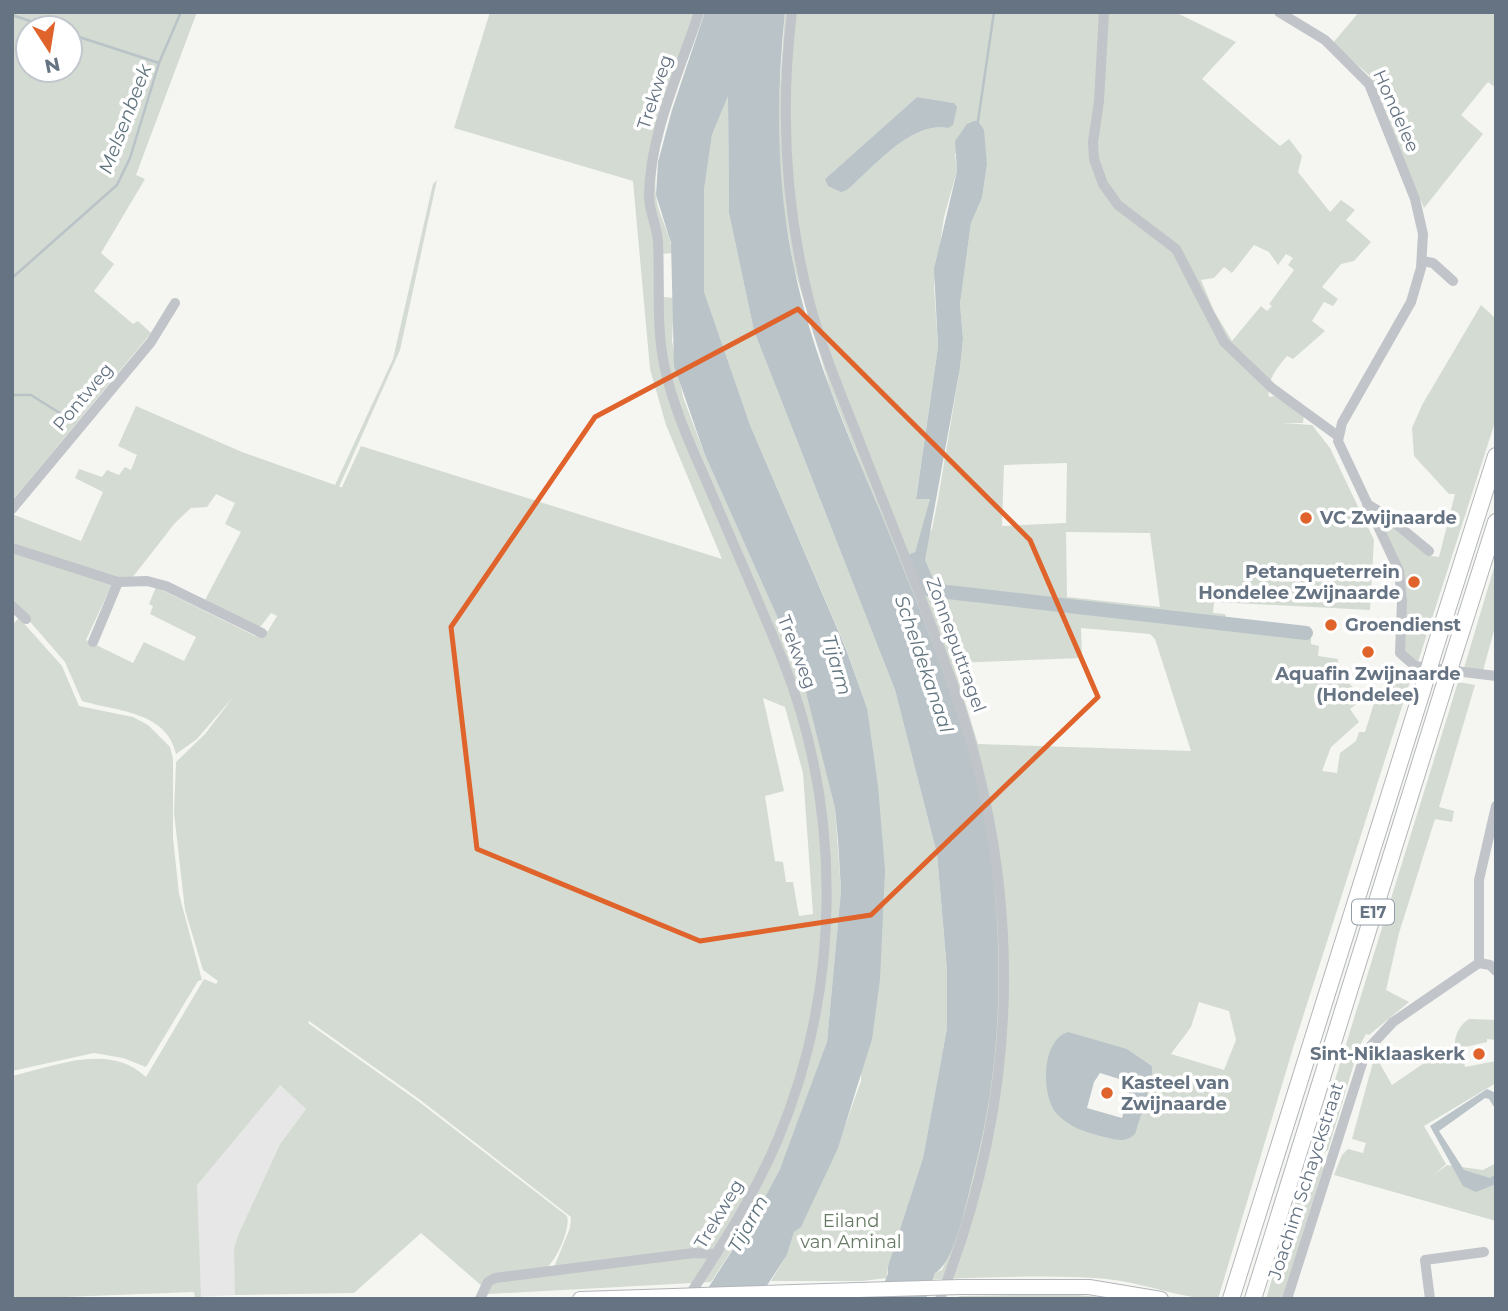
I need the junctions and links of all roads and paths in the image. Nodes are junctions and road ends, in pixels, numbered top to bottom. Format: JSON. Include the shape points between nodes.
{"nodes":[{"id":1,"x":699,"y":12,"type":"edge"},
{"id":2,"x":792,"y":12,"type":"edge"},
{"id":3,"x":1104,"y":12,"type":"edge"},
{"id":4,"x":1279,"y":12,"type":"edge"},
{"id":5,"x":1422,"y":261,"type":"junction"},
{"id":6,"x":1453,"y":281,"type":"dead end"},
{"id":7,"x":175,"y":303,"type":"dead end"},
{"id":8,"x":1338,"y":436,"type":"junction"},
{"id":9,"x":1496,"y":456,"type":"edge"},
{"id":10,"x":1367,"y":504,"type":"junction"},
{"id":11,"x":12,"y":509,"type":"edge"},
{"id":12,"x":1496,"y":522,"type":"edge"},
{"id":13,"x":12,"y":548,"type":"edge"},
{"id":14,"x":1429,"y":551,"type":"dead end"},
{"id":15,"x":118,"y":582,"type":"junction"},
{"id":16,"x":12,"y":607,"type":"edge"},
{"id":17,"x":26,"y":619,"type":"dead end"},
{"id":18,"x":262,"y":633,"type":"dead end"},
{"id":19,"x":93,"y":642,"type":"dead end"},
{"id":20,"x":1496,"y":676,"type":"edge"},
{"id":21,"x":1496,"y":806,"type":"edge"},
{"id":22,"x":1479,"y":963,"type":"junction"},
{"id":23,"x":1495,"y":968,"type":"edge"},
{"id":24,"x":1484,"y":1252,"type":"dead end"},
{"id":25,"x":716,"y":1255,"type":"junction"},
{"id":26,"x":826,"y":1295,"type":"edge"},
{"id":27,"x":1232,"y":1296,"type":"edge"},
{"id":28,"x":680,"y":1297,"type":"edge"},
{"id":29,"x":480,"y":1299,"type":"edge"},
{"id":30,"x":580,"y":1299,"type":"edge"},
{"id":31,"x":940,"y":1299,"type":"edge"},
{"id":32,"x":1161,"y":1299,"type":"edge"},
{"id":33,"x":1253,"y":1299,"type":"edge"},
{"id":34,"x":1287,"y":1299,"type":"edge"},
{"id":35,"x":1430,"y":1299,"type":"edge"}],
"edges":[{"from":1,"to":25,"type":"street","name":"Trekweg","via":[[659,133],[650,184],[650,208],[658,236],[663,358],[686,435],[802,716],[821,808],[827,889],[821,981],[798,1084],[766,1166]]},
{"from":2,"to":31,"type":"street","name":"Zonneputtragel","via":[[785,133],[807,292],[827,357],[953,686],[997,858],[1006,982],[998,1091],[975,1195]]},
{"from":3,"to":8,"type":"street","via":[[1093,142],[1103,184],[1118,205],[1176,248],[1224,342],[1272,388]]},
{"from":4,"to":5,"type":"street","name":"Hondelee","via":[[1325,40],[1369,84],[1415,199],[1423,234]]},
{"from":5,"to":6,"type":"street","via":[[1433,263]]},
{"from":5,"to":8,"type":"street","name":"Hondelee","via":[[1411,302]]},
{"from":7,"to":11,"type":"street","name":"Pontweg","via":[[151,342]]},
{"from":8,"to":10,"type":"street"},
{"from":9,"to":27,"type":"highway","number":"E17","bridge":true},
{"from":10,"to":14,"type":"street"},
{"from":10,"to":20,"type":"street","via":[[1399,572],[1398,644],[1405,660],[1428,668]]},
{"from":12,"to":33,"type":"highway","number":"E17","bridge":true},
{"from":13,"to":15,"type":"street"},
{"from":15,"to":18,"type":"street","via":[[166,586]]},
{"from":15,"to":19,"type":"street"},
{"from":16,"to":17,"type":"street"},
{"from":21,"to":22,"type":"street","via":[[1479,880]]},
{"from":22,"to":23,"type":"street"},
{"from":22,"to":34,"type":"street","name":"Joachim Schayckstraat","via":[[1393,1022],[1366,1051]]},
{"from":24,"to":35,"type":"street","via":[[1425,1260]]},
{"from":25,"to":28,"type":"street","name":"Trekweg"},
{"from":25,"to":29,"type":"street","via":[[694,1253],[495,1278]]},
{"from":26,"to":28,"type":"main road","bridge":true},
{"from":26,"to":32,"type":"main road","bridge":true,"via":[[858,1290],[1089,1287]]},
{"from":28,"to":30,"type":"main road"}]}
